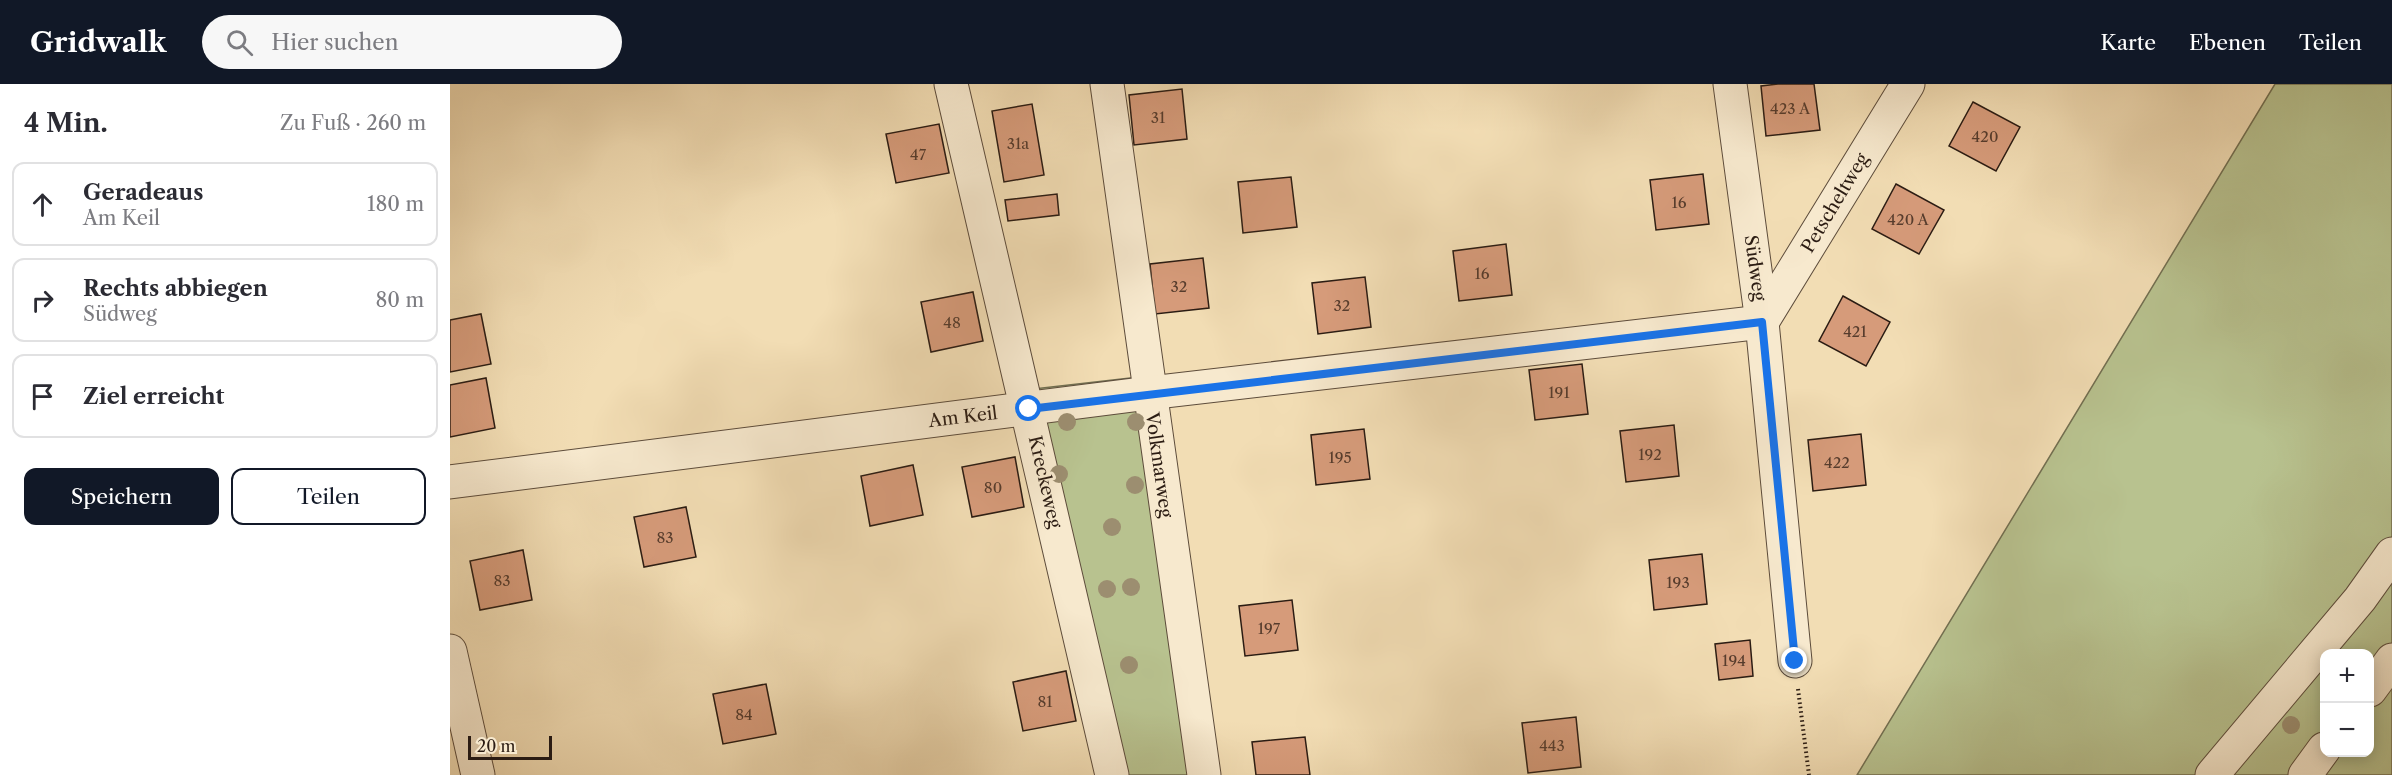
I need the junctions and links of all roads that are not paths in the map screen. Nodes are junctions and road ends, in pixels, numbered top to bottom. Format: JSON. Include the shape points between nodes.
{"nodes":[{"id":1,"x":951,"y":84,"type":"edge"},
{"id":2,"x":1107,"y":84,"type":"edge"},
{"id":3,"x":1730,"y":84,"type":"edge"},
{"id":4,"x":1908,"y":84,"type":"edge"},
{"id":5,"x":1762,"y":322,"type":"junction"},
{"id":6,"x":1149,"y":393,"type":"junction"},
{"id":7,"x":1029,"y":409,"type":"junction"},
{"id":8,"x":450,"y":482,"type":"edge"},
{"id":9,"x":2392,"y":554,"type":"edge"},
{"id":10,"x":450,"y":651,"type":"edge"},
{"id":11,"x":2392,"y":660,"type":"edge"},
{"id":12,"x":1795,"y":661,"type":"road end"},
{"id":13,"x":2374,"y":685,"type":"edge"},
{"id":14,"x":2320,"y":756,"type":"edge"},
{"id":15,"x":478,"y":775,"type":"edge"},
{"id":16,"x":1112,"y":775,"type":"edge"},
{"id":17,"x":1204,"y":775,"type":"edge"},
{"id":18,"x":2211,"y":775,"type":"edge"},
{"id":19,"x":2305,"y":775,"type":"edge"}],
"edges":[{"from":1,"to":7,"type":"street","name":"Kreckeweg"},
{"from":2,"to":6,"type":"street","name":"Volkmarweg"},
{"from":3,"to":5,"type":"street","name":"Südweg"},
{"from":4,"to":5,"type":"street","name":"Petscheltweg"},
{"from":5,"to":6,"type":"street","name":"Am Keil"},
{"from":5,"to":12,"type":"street","name":"Südweg"},
{"from":6,"to":7,"type":"street","name":"Am Keil"},
{"from":6,"to":17,"type":"street","name":"Volkmarweg"},
{"from":7,"to":8,"type":"street","name":"Am Keil"},
{"from":7,"to":16,"type":"street","name":"Kreckeweg"},
{"from":9,"to":18,"type":"street","via":[[2360,599]]},
{"from":10,"to":15,"type":"street"},
{"from":11,"to":13,"type":"street"},
{"from":14,"to":19,"type":"street"}]}
